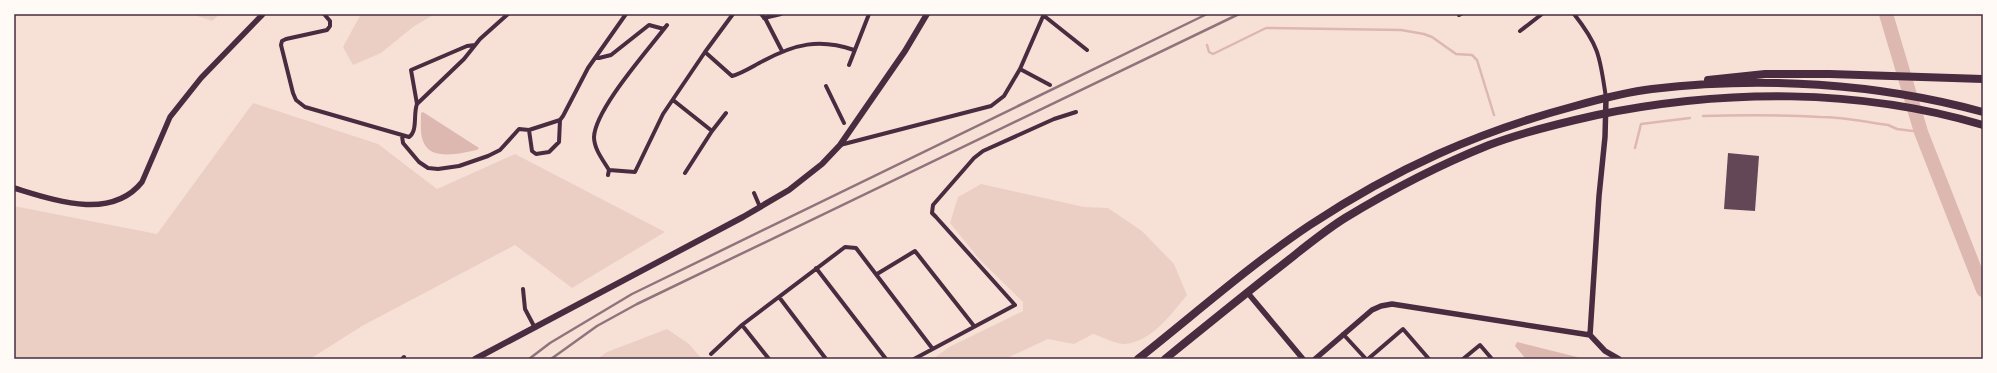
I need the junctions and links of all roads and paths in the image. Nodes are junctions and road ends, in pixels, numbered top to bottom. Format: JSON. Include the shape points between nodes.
{"nodes":[{"id":1,"x":263,"y":14,"type":"edge"},
{"id":2,"x":324,"y":14,"type":"edge"},
{"id":3,"x":508,"y":14,"type":"edge"},
{"id":4,"x":626,"y":14,"type":"edge"},
{"id":5,"x":733,"y":14,"type":"edge"},
{"id":6,"x":781,"y":14,"type":"edge"},
{"id":7,"x":869,"y":14,"type":"edge"},
{"id":8,"x":928,"y":14,"type":"edge"},
{"id":9,"x":1542,"y":14,"type":"edge"},
{"id":10,"x":1574,"y":14,"type":"edge"},
{"id":11,"x":1043,"y":15,"type":"edge"},
{"id":12,"x":762,"y":16,"type":"edge"},
{"id":13,"x":667,"y":25,"type":"dead end"},
{"id":14,"x":664,"y":29,"type":"junction"},
{"id":15,"x":1520,"y":31,"type":"dead end"},
{"id":16,"x":475,"y":44,"type":"junction"},
{"id":17,"x":854,"y":50,"type":"junction"},
{"id":18,"x":1087,"y":50,"type":"dead end"},
{"id":19,"x":782,"y":51,"type":"junction"},
{"id":20,"x":705,"y":52,"type":"junction"},
{"id":21,"x":595,"y":58,"type":"junction"},
{"id":22,"x":849,"y":65,"type":"dead end"},
{"id":23,"x":1020,"y":69,"type":"junction"},
{"id":24,"x":1983,"y":80,"type":"edge"},
{"id":25,"x":1050,"y":85,"type":"dead end"},
{"id":26,"x":826,"y":86,"type":"dead end"},
{"id":27,"x":1650,"y":89,"type":"junction"},
{"id":28,"x":1606,"y":98,"type":"junction"},
{"id":29,"x":673,"y":100,"type":"junction"},
{"id":30,"x":417,"y":104,"type":"junction"},
{"id":31,"x":1076,"y":112,"type":"dead end"},
{"id":32,"x":1983,"y":112,"type":"edge"},
{"id":33,"x":726,"y":113,"type":"dead end"},
{"id":34,"x":1606,"y":113,"type":"junction"},
{"id":35,"x":560,"y":120,"type":"junction"},
{"id":36,"x":844,"y":123,"type":"dead end"},
{"id":37,"x":1983,"y":125,"type":"edge"},
{"id":38,"x":529,"y":130,"type":"junction"},
{"id":39,"x":712,"y":131,"type":"junction"},
{"id":40,"x":402,"y":136,"type":"junction"},
{"id":41,"x":840,"y":145,"type":"junction"},
{"id":42,"x":685,"y":173,"type":"dead end"},
{"id":43,"x":14,"y":188,"type":"edge"},
{"id":44,"x":754,"y":192,"type":"dead end"},
{"id":45,"x":760,"y":207,"type":"junction"},
{"id":46,"x":816,"y":268,"type":"junction"},
{"id":47,"x":877,"y":274,"type":"junction"},
{"id":48,"x":523,"y":289,"type":"dead end"},
{"id":49,"x":1247,"y":292,"type":"junction"},
{"id":50,"x":779,"y":297,"type":"junction"},
{"id":51,"x":742,"y":325,"type":"junction"},
{"id":52,"x":974,"y":326,"type":"junction"},
{"id":53,"x":535,"y":329,"type":"junction"},
{"id":54,"x":1343,"y":334,"type":"junction"},
{"id":55,"x":1590,"y":336,"type":"junction"},
{"id":56,"x":932,"y":348,"type":"junction"},
{"id":57,"x":711,"y":354,"type":"dead end"},
{"id":58,"x":475,"y":359,"type":"edge"},
{"id":59,"x":769,"y":359,"type":"edge"},
{"id":60,"x":826,"y":359,"type":"edge"},
{"id":61,"x":886,"y":359,"type":"edge"},
{"id":62,"x":914,"y":359,"type":"edge"},
{"id":63,"x":1138,"y":359,"type":"edge"},
{"id":64,"x":1165,"y":359,"type":"edge"},
{"id":65,"x":1303,"y":359,"type":"edge"},
{"id":66,"x":1315,"y":359,"type":"edge"},
{"id":67,"x":1367,"y":359,"type":"edge"},
{"id":68,"x":1429,"y":359,"type":"edge"},
{"id":69,"x":1463,"y":359,"type":"edge"},
{"id":70,"x":1492,"y":359,"type":"edge"},
{"id":71,"x":1620,"y":359,"type":"edge"}],
"edges":[{"from":1,"to":43,"type":"street","via":[[187,93],[170,117],[142,182],[124,198],[98,205],[84,204]]},
{"from":2,"to":40,"type":"street","via":[[330,21],[327,30],[282,41],[296,100],[305,107],[349,118]]},
{"from":3,"to":16,"type":"street"},
{"from":4,"to":21,"type":"street"},
{"from":5,"to":20,"type":"street"},
{"from":6,"to":12,"type":"street"},
{"from":7,"to":17,"type":"street"},
{"from":8,"to":41,"type":"main road"},
{"from":9,"to":15,"type":"street"},
{"from":10,"to":28,"type":"street","via":[[1592,38],[1598,51]]},
{"from":11,"to":18,"type":"street"},
{"from":11,"to":23,"type":"street"},
{"from":12,"to":19,"type":"street"},
{"from":13,"to":14,"type":"street"},
{"from":14,"to":21,"type":"street","via":[[649,25],[611,55]]},
{"from":14,"to":29,"type":"street","via":[[608,102],[596,128],[595,145],[608,172],[635,172],[660,120]]},
{"from":16,"to":30,"type":"street","via":[[464,59]]},
{"from":16,"to":30,"type":"street","via":[[411,70]]},
{"from":17,"to":19,"type":"street","via":[[823,43]]},
{"from":17,"to":22,"type":"street"},
{"from":19,"to":20,"type":"street","via":[[732,76]]},
{"from":20,"to":29,"type":"street"},
{"from":21,"to":35,"type":"street","via":[[583,75]]},
{"from":23,"to":25,"type":"street"},
{"from":23,"to":41,"type":"street","via":[[1004,96],[991,106]]},
{"from":24,"to":27,"type":"highway","via":[[1765,74],[1677,83]]},
{"from":26,"to":36,"type":"street"},
{"from":27,"to":28,"type":"highway"},
{"from":27,"to":32,"type":"highway","via":[[1772,83],[1889,92],[1930,98]]},
{"from":28,"to":34,"type":"street"},
{"from":28,"to":63,"type":"highway","via":[[1517,122],[1424,159],[1394,175],[1307,227]]},
{"from":29,"to":39,"type":"street"},
{"from":30,"to":40,"type":"street","via":[[412,136]]},
{"from":31,"to":52,"type":"street","via":[[1054,119],[983,151],[933,205],[932,213],[1015,305]]},
{"from":33,"to":39,"type":"street"},
{"from":34,"to":37,"type":"highway","via":[[1674,102],[1739,97],[1834,98],[1929,111]]},
{"from":34,"to":49,"type":"highway","via":[[1534,130],[1490,145],[1433,170],[1327,230]]},
{"from":34,"to":55,"type":"street","via":[[1598,196]]},
{"from":35,"to":38,"type":"street"},
{"from":35,"to":38,"type":"street","via":[[559,142],[549,152],[536,154],[532,151]]},
{"from":38,"to":40,"type":"street","via":[[519,129],[500,150],[483,158],[459,166],[438,169],[428,168],[419,162],[403,143]]},
{"from":39,"to":42,"type":"street"},
{"from":41,"to":45,"type":"main road","via":[[822,164],[799,182]]},
{"from":44,"to":45,"type":"street"},
{"from":45,"to":53,"type":"main road"},
{"from":46,"to":47,"type":"street","via":[[845,247],[856,248]]},
{"from":46,"to":50,"type":"street"},
{"from":46,"to":61,"type":"street"},
{"from":47,"to":52,"type":"street","via":[[915,251]]},
{"from":47,"to":56,"type":"street"},
{"from":48,"to":53,"type":"street","via":[[525,308]]},
{"from":49,"to":64,"type":"highway"},
{"from":49,"to":65,"type":"street"},
{"from":50,"to":51,"type":"street"},
{"from":50,"to":60,"type":"street"},
{"from":51,"to":57,"type":"street"},
{"from":51,"to":59,"type":"street"},
{"from":52,"to":56,"type":"street"},
{"from":53,"to":58,"type":"main road"},
{"from":54,"to":55,"type":"street","via":[[1372,310],[1392,304]]},
{"from":54,"to":66,"type":"street"},
{"from":54,"to":67,"type":"street"},
{"from":55,"to":71,"type":"street","via":[[1605,351]]},
{"from":56,"to":62,"type":"street"},
{"from":67,"to":68,"type":"street","via":[[1403,329]]},
{"from":69,"to":70,"type":"street","via":[[1480,345]]}]}
